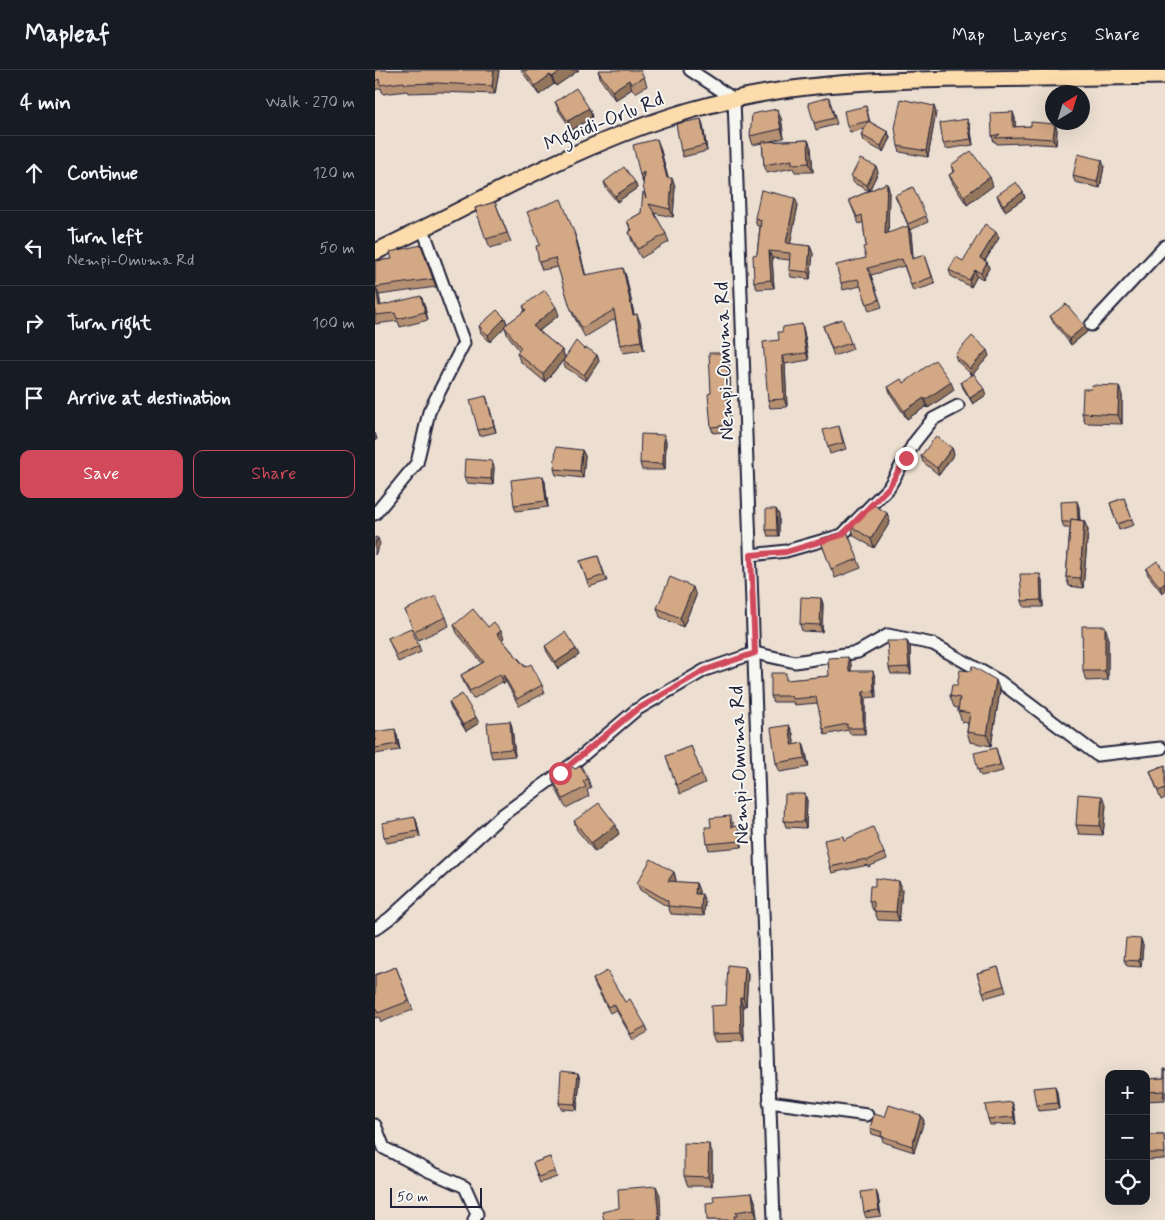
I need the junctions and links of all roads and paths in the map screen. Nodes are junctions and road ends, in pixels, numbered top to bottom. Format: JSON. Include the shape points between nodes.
{"nodes":[{"id":1,"x":690,"y":70,"type":"edge"},
{"id":2,"x":909,"y":75,"type":"edge"},
{"id":3,"x":1165,"y":76,"type":"edge"},
{"id":4,"x":734,"y":99,"type":"junction"},
{"id":5,"x":423,"y":229,"type":"junction"},
{"id":6,"x":1165,"y":246,"type":"edge"},
{"id":7,"x":375,"y":252,"type":"edge"},
{"id":8,"x":1091,"y":325,"type":"dead end"},
{"id":9,"x":958,"y":406,"type":"dead end"},
{"id":10,"x":375,"y":514,"type":"edge"},
{"id":11,"x":751,"y":555,"type":"junction"},
{"id":12,"x":755,"y":653,"type":"junction"},
{"id":13,"x":1161,"y":748,"type":"dead end"},
{"id":14,"x":375,"y":929,"type":"edge"},
{"id":15,"x":769,"y":1102,"type":"junction"},
{"id":16,"x":867,"y":1115,"type":"dead end"},
{"id":17,"x":375,"y":1125,"type":"edge"},
{"id":18,"x":474,"y":1220,"type":"edge"},
{"id":19,"x":774,"y":1220,"type":"edge"}],
"edges":[{"from":1,"to":4,"type":"street"},
{"from":2,"to":3,"type":"main road","name":"Mgbidi-Orlu Rd"},
{"from":2,"to":4,"type":"main road","name":"Mgbidi-Orlu Rd","via":[[829,83]]},
{"from":4,"to":5,"type":"main road","name":"Mgbidi-Orlu Rd","via":[[626,132],[553,163]]},
{"from":4,"to":11,"type":"street","name":"Nempi-Omuma Rd"},
{"from":5,"to":7,"type":"main road","name":"Mgbidi-Orlu Rd"},
{"from":5,"to":10,"type":"street","via":[[464,344],[429,412],[417,463]]},
{"from":6,"to":8,"type":"street"},
{"from":9,"to":11,"type":"street","via":[[933,419],[914,443],[889,487],[842,535],[786,552]]},
{"from":11,"to":12,"type":"street","name":"Nempi-Omuma Rd"},
{"from":12,"to":13,"type":"street","via":[[795,662],[858,652],[888,635],[933,644],[999,681],[1097,755]]},
{"from":12,"to":14,"type":"street","via":[[705,670],[636,710],[575,762],[501,816]]},
{"from":12,"to":15,"type":"street","name":"Nempi-Omuma Rd"},
{"from":15,"to":16,"type":"street"},
{"from":15,"to":19,"type":"street","name":"Nempi-Omuma Rd"},
{"from":17,"to":18,"type":"street","via":[[384,1148],[465,1187],[477,1214]]}]}
